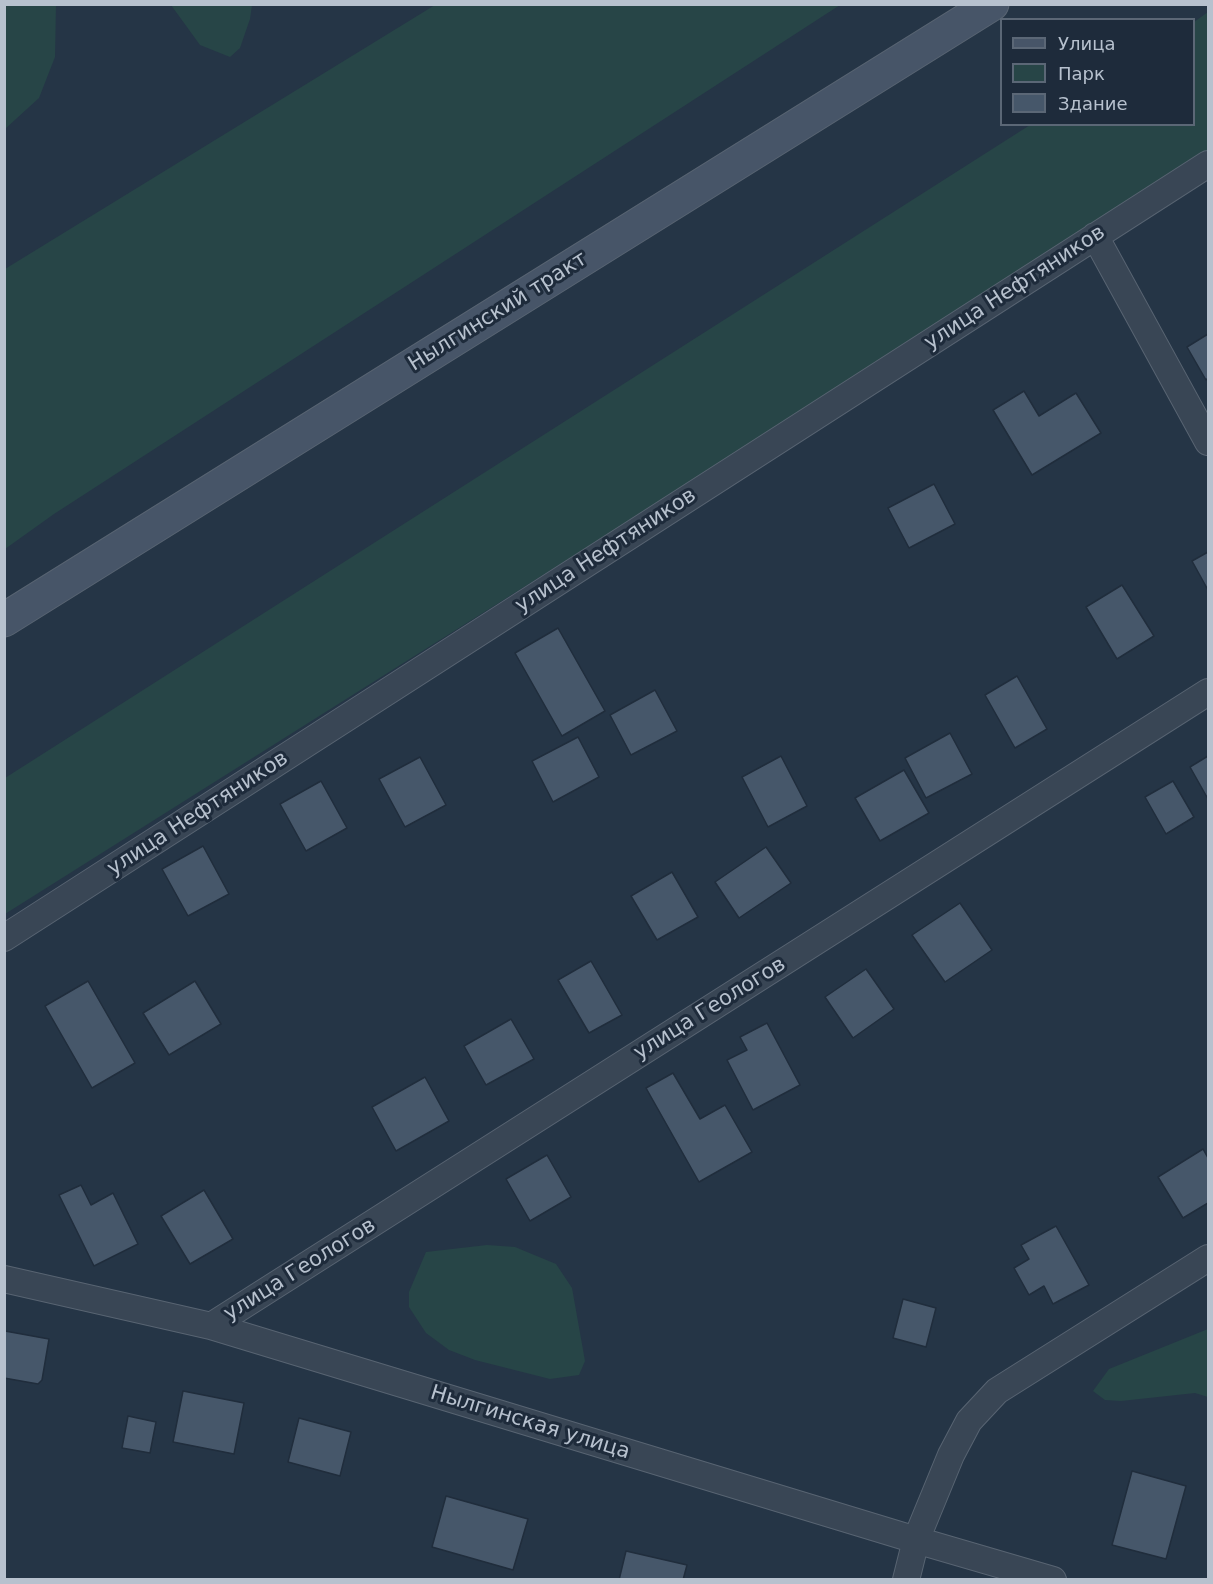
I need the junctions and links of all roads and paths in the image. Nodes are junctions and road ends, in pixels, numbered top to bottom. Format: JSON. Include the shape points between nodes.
{"nodes":[{"id":1,"x":992,"y":4,"type":"edge"},
{"id":2,"x":1209,"y":164,"type":"edge"},
{"id":3,"x":1095,"y":236,"type":"junction"},
{"id":4,"x":1209,"y":442,"type":"edge"},
{"id":5,"x":4,"y":620,"type":"edge"},
{"id":6,"x":1209,"y":692,"type":"edge"},
{"id":7,"x":4,"y":938,"type":"edge"},
{"id":8,"x":1209,"y":1258,"type":"edge"},
{"id":9,"x":4,"y":1279,"type":"edge"},
{"id":10,"x":211,"y":1326,"type":"junction"},
{"id":11,"x":916,"y":1540,"type":"junction"},
{"id":12,"x":906,"y":1580,"type":"edge"},
{"id":13,"x":1053,"y":1580,"type":"edge"}],
"edges":[{"from":1,"to":5,"type":"main road","name":"Нылгинский тракт"},
{"from":2,"to":3,"type":"street","name":"улица Нефтяников"},
{"from":3,"to":4,"type":"street"},
{"from":3,"to":7,"type":"street","name":"улица Нефтяников"},
{"from":6,"to":10,"type":"street","name":"улица Геологов"},
{"from":8,"to":11,"type":"street","via":[[997,1391],[969,1421]]},
{"from":9,"to":10,"type":"street","name":"Нылгинская улица"},
{"from":10,"to":11,"type":"street","name":"Нылгинская улица"},
{"from":11,"to":12,"type":"street"},
{"from":11,"to":13,"type":"street","name":"Нылгинская улица"}]}
